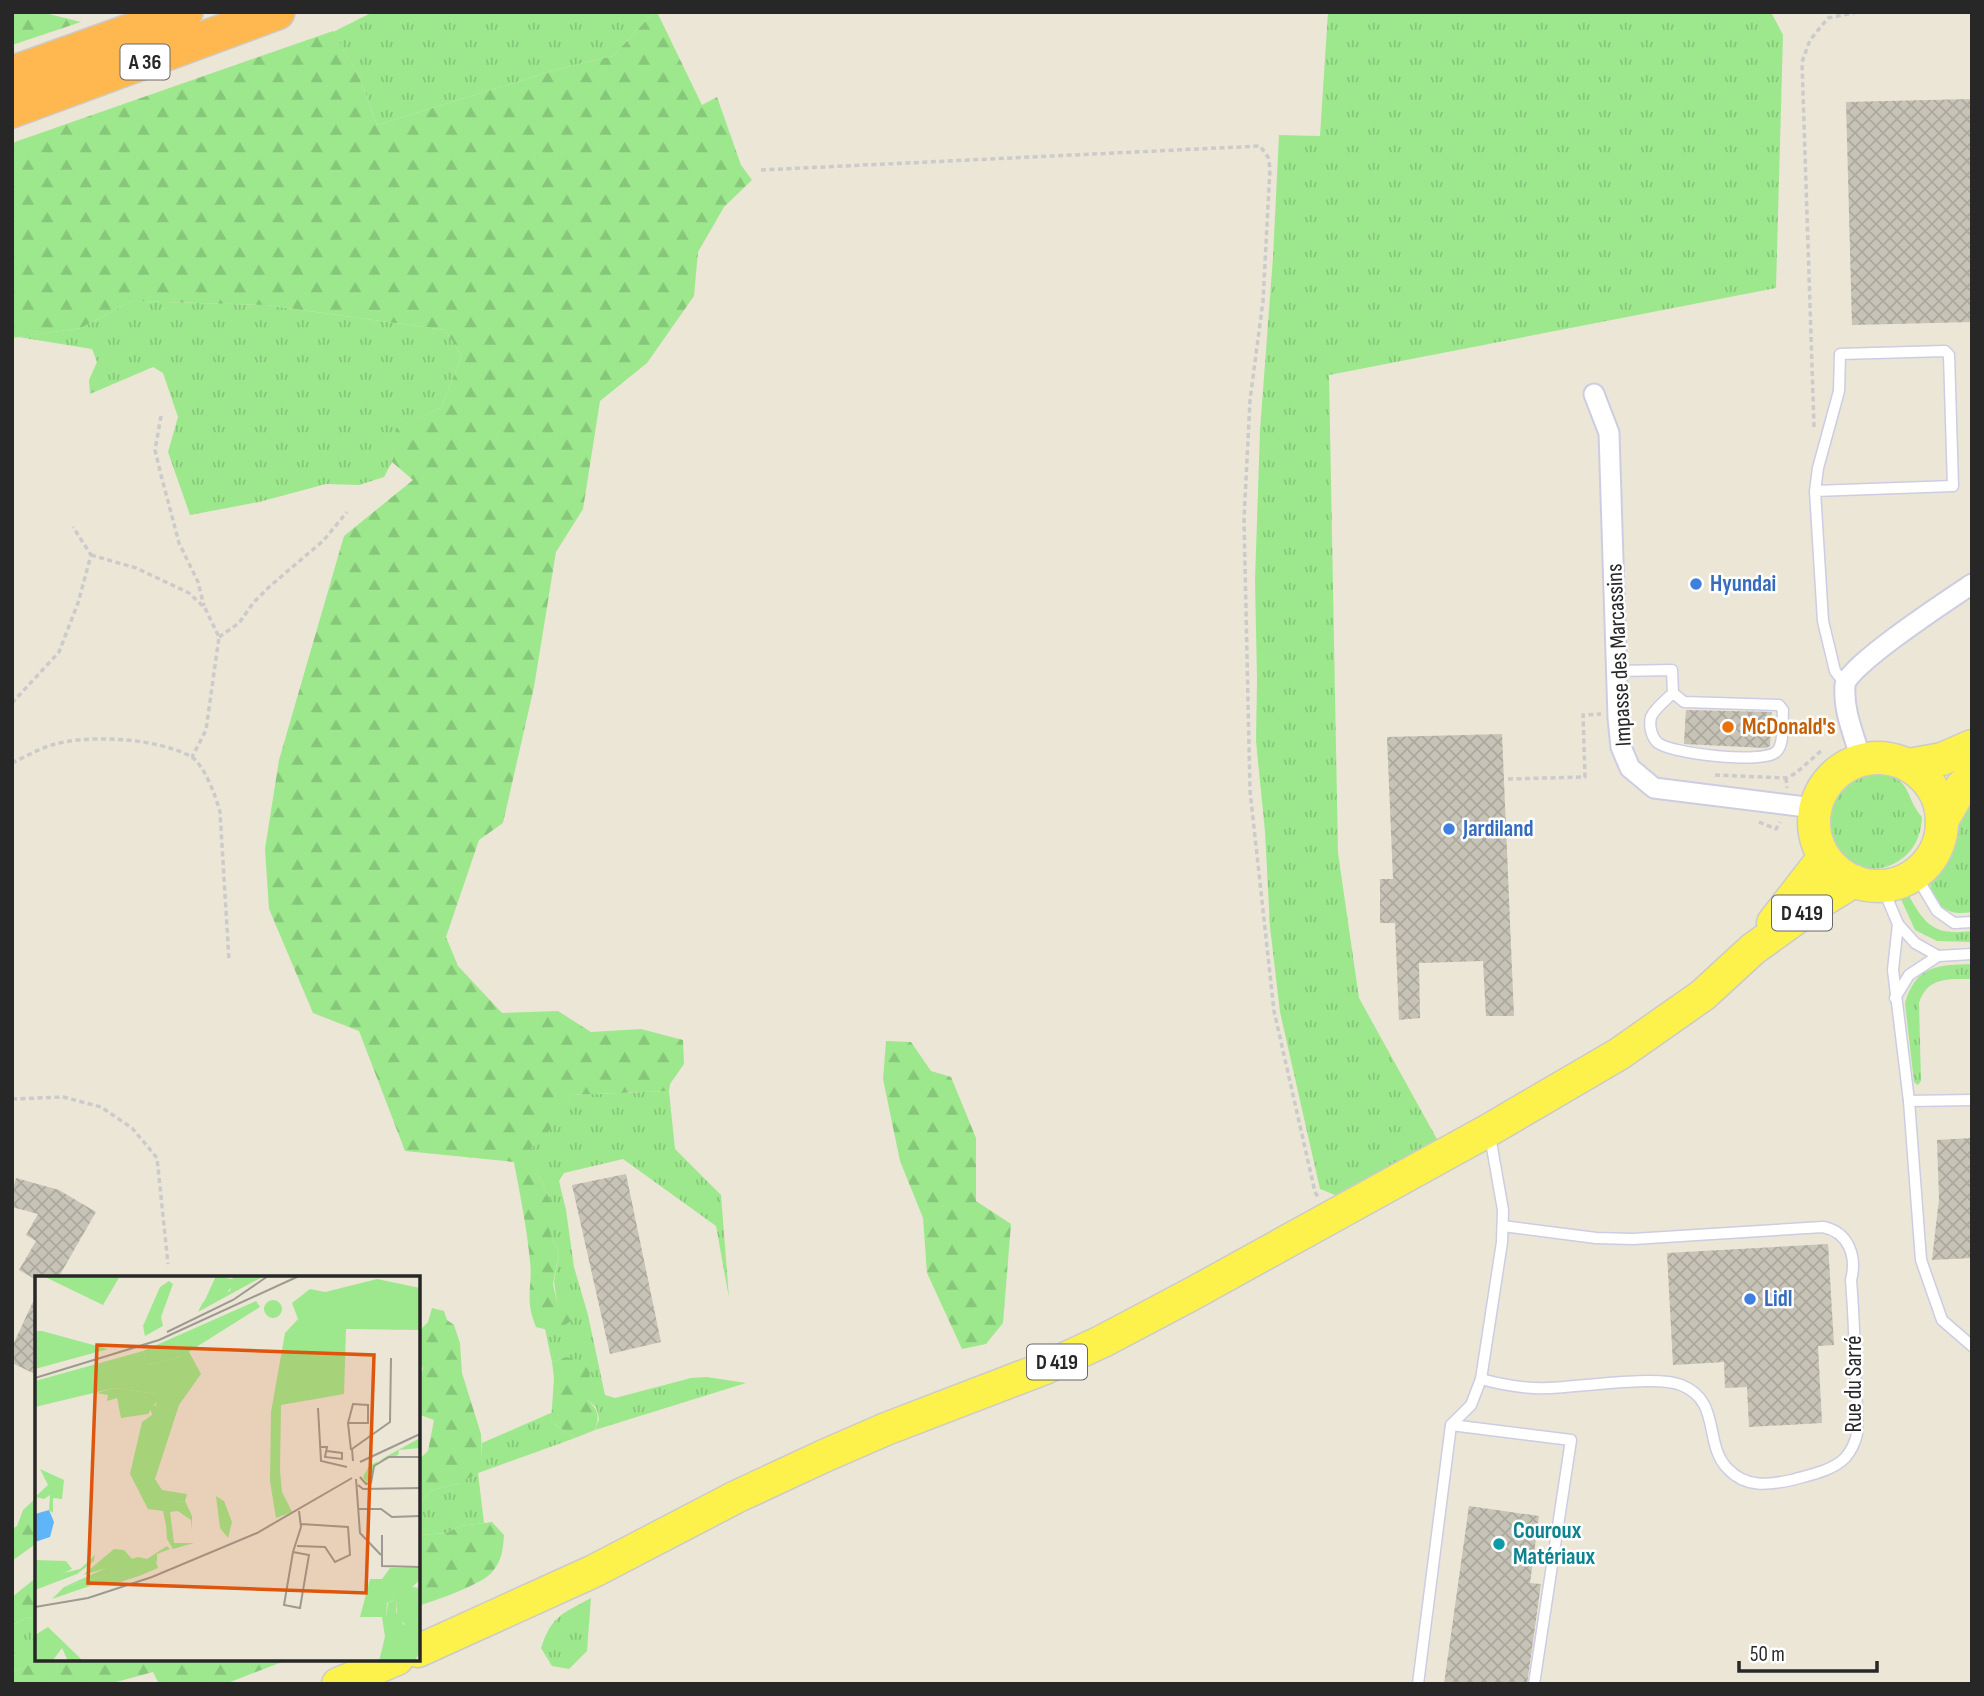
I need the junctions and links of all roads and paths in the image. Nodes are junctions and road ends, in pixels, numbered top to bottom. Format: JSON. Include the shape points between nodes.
{"nodes":[{"id":1,"x":185,"y":12,"type":"edge"},
{"id":2,"x":277,"y":12,"type":"edge"},
{"id":3,"x":1858,"y":12,"type":"edge"},
{"id":4,"x":12,"y":74,"type":"edge"},
{"id":5,"x":12,"y":110,"type":"edge"},
{"id":6,"x":761,"y":170,"type":"dead end"},
{"id":7,"x":1594,"y":394,"type":"dead end"},
{"id":8,"x":160,"y":416,"type":"dead end"},
{"id":9,"x":1818,"y":468,"type":"junction"},
{"id":10,"x":1815,"y":491,"type":"junction"},
{"id":11,"x":347,"y":512,"type":"dead end"},
{"id":12,"x":73,"y":527,"type":"dead end"},
{"id":13,"x":91,"y":555,"type":"junction"},
{"id":14,"x":1972,"y":584,"type":"edge"},
{"id":15,"x":205,"y":608,"type":"junction"},
{"id":16,"x":219,"y":637,"type":"junction"},
{"id":17,"x":1617,"y":671,"type":"junction"},
{"id":18,"x":1845,"y":685,"type":"junction"},
{"id":19,"x":1673,"y":693,"type":"junction"},
{"id":20,"x":12,"y":703,"type":"edge"},
{"id":21,"x":1601,"y":714,"type":"dead end"},
{"id":22,"x":1972,"y":746,"type":"edge"},
{"id":23,"x":192,"y":757,"type":"junction"},
{"id":24,"x":1861,"y":759,"type":"junction"},
{"id":25,"x":12,"y":763,"type":"edge"},
{"id":26,"x":1909,"y":765,"type":"junction"},
{"id":27,"x":1972,"y":777,"type":"edge"},
{"id":28,"x":1508,"y":779,"type":"dead end"},
{"id":29,"x":1814,"y":808,"type":"junction"},
{"id":30,"x":1942,"y":821,"type":"junction"},
{"id":31,"x":1824,"y":857,"type":"junction"},
{"id":32,"x":1915,"y":874,"type":"junction"},
{"id":33,"x":1868,"y":884,"type":"junction"},
{"id":34,"x":1972,"y":922,"type":"edge"},
{"id":35,"x":1898,"y":924,"type":"junction"},
{"id":36,"x":1753,"y":949,"type":"junction"},
{"id":37,"x":1972,"y":954,"type":"edge"},
{"id":38,"x":1938,"y":956,"type":"junction"},
{"id":39,"x":229,"y":960,"type":"dead end"},
{"id":40,"x":1895,"y":998,"type":"junction"},
{"id":41,"x":12,"y":1100,"type":"edge"},
{"id":42,"x":1972,"y":1100,"type":"edge"},
{"id":43,"x":1909,"y":1101,"type":"junction"},
{"id":44,"x":1489,"y":1130,"type":"junction"},
{"id":45,"x":1331,"y":1217,"type":"junction"},
{"id":46,"x":1503,"y":1226,"type":"junction"},
{"id":47,"x":168,"y":1264,"type":"dead end"},
{"id":48,"x":1972,"y":1346,"type":"edge"},
{"id":49,"x":1481,"y":1379,"type":"junction"},
{"id":50,"x":1451,"y":1425,"type":"junction"},
{"id":51,"x":420,"y":1650,"type":"edge"},
{"id":52,"x":392,"y":1661,"type":"edge"},
{"id":53,"x":338,"y":1684,"type":"edge"},
{"id":54,"x":1418,"y":1684,"type":"edge"},
{"id":55,"x":1534,"y":1684,"type":"edge"}],
"edges":[{"from":1,"to":4,"type":"highway","number":"A 36"},
{"from":2,"to":5,"type":"highway","number":"A 36"},
{"from":3,"to":9,"type":"path","via":[[1828,18],[1810,40],[1802,62]]},
{"from":6,"to":45,"type":"path","via":[[1260,146],[1268,157],[1264,301],[1250,400],[1244,520],[1250,791],[1274,1011],[1315,1192]]},
{"from":7,"to":17,"type":"street","name":"Impasse des Marcassins","via":[[1609,433]]},
{"from":8,"to":15,"type":"path","via":[[155,450],[179,542]]},
{"from":9,"to":10,"type":"lane"},
{"from":9,"to":10,"type":"lane","via":[[1839,391],[1840,354],[1945,351],[1949,355],[1953,486]]},
{"from":10,"to":18,"type":"lane","via":[[1823,621],[1835,671]]},
{"from":11,"to":16,"type":"path","via":[[323,541]]},
{"from":12,"to":13,"type":"path"},
{"from":13,"to":15,"type":"path","via":[[136,568],[189,593]]},
{"from":13,"to":20,"type":"path","via":[[59,652]]},
{"from":14,"to":18,"type":"street","via":[[1865,660]]},
{"from":15,"to":16,"type":"path"},
{"from":16,"to":23,"type":"path","via":[[206,730]]},
{"from":17,"to":19,"type":"lane","via":[[1672,670]]},
{"from":17,"to":29,"type":"street","name":"Impasse des Marcassins","via":[[1621,747],[1630,768],[1654,788]]},
{"from":18,"to":24,"type":"street","via":[[1847,715]]},
{"from":19,"to":19,"type":"lane","via":[[1651,719],[1651,733],[1657,742],[1723,757],[1767,756],[1780,747],[1783,710],[1779,705],[1684,702]]},
{"from":21,"to":28,"type":"path","via":[[1583,715],[1585,777]]},
{"from":22,"to":26,"type":"main road"},
{"from":23,"to":25,"type":"path","via":[[145,742],[97,738],[51,745]]},
{"from":23,"to":39,"type":"path","via":[[214,790],[220,812]]},
{"from":24,"to":26,"type":"main road","via":[[1886,758]]},
{"from":24,"to":29,"type":"main road","via":[[1831,777]]},
{"from":26,"to":30,"type":"main road","via":[[1933,789]]},
{"from":27,"to":30,"type":"main road"},
{"from":29,"to":31,"type":"main road","via":[[1816,842]]},
{"from":30,"to":32,"type":"main road","via":[[1939,842]]},
{"from":31,"to":33,"type":"main road","via":[[1838,872]]},
{"from":31,"to":36,"type":"main road","number":"D 419"},
{"from":32,"to":33,"type":"main road","via":[[1899,882]]},
{"from":32,"to":34,"type":"lane","via":[[1937,911],[1954,923]]},
{"from":33,"to":35,"type":"lane"},
{"from":33,"to":36,"type":"main road","number":"D 419","via":[[1810,908]]},
{"from":35,"to":38,"type":"lane","via":[[1915,943]]},
{"from":35,"to":40,"type":"lane"},
{"from":36,"to":44,"type":"main road","number":"D 419","via":[[1670,1020]]},
{"from":37,"to":38,"type":"lane"},
{"from":38,"to":40,"type":"lane","via":[[1909,975]]},
{"from":40,"to":43,"type":"lane"},
{"from":41,"to":47,"type":"path","via":[[63,1097],[102,1107],[132,1128],[157,1158]]},
{"from":42,"to":43,"type":"lane"},
{"from":43,"to":48,"type":"lane","via":[[1924,1271],[1942,1320]]},
{"from":44,"to":45,"type":"main road","number":"D 419"},
{"from":44,"to":46,"type":"lane"},
{"from":45,"to":51,"type":"main road","number":"D 419","via":[[1103,1341],[824,1456],[594,1571]]},
{"from":46,"to":49,"type":"lane"},
{"from":46,"to":49,"type":"lane","name":"Rue du Sarré","via":[[1633,1239],[1817,1227],[1836,1231],[1850,1248],[1854,1264],[1857,1434],[1845,1458],[1829,1469],[1780,1483],[1756,1484],[1725,1466],[1706,1406],[1681,1385],[1626,1382],[1546,1388]]},
{"from":49,"to":50,"type":"lane","via":[[1471,1405]]},
{"from":50,"to":54,"type":"lane"},
{"from":50,"to":55,"type":"lane","via":[[1571,1440]]},
{"from":52,"to":53,"type":"main road"}]}
